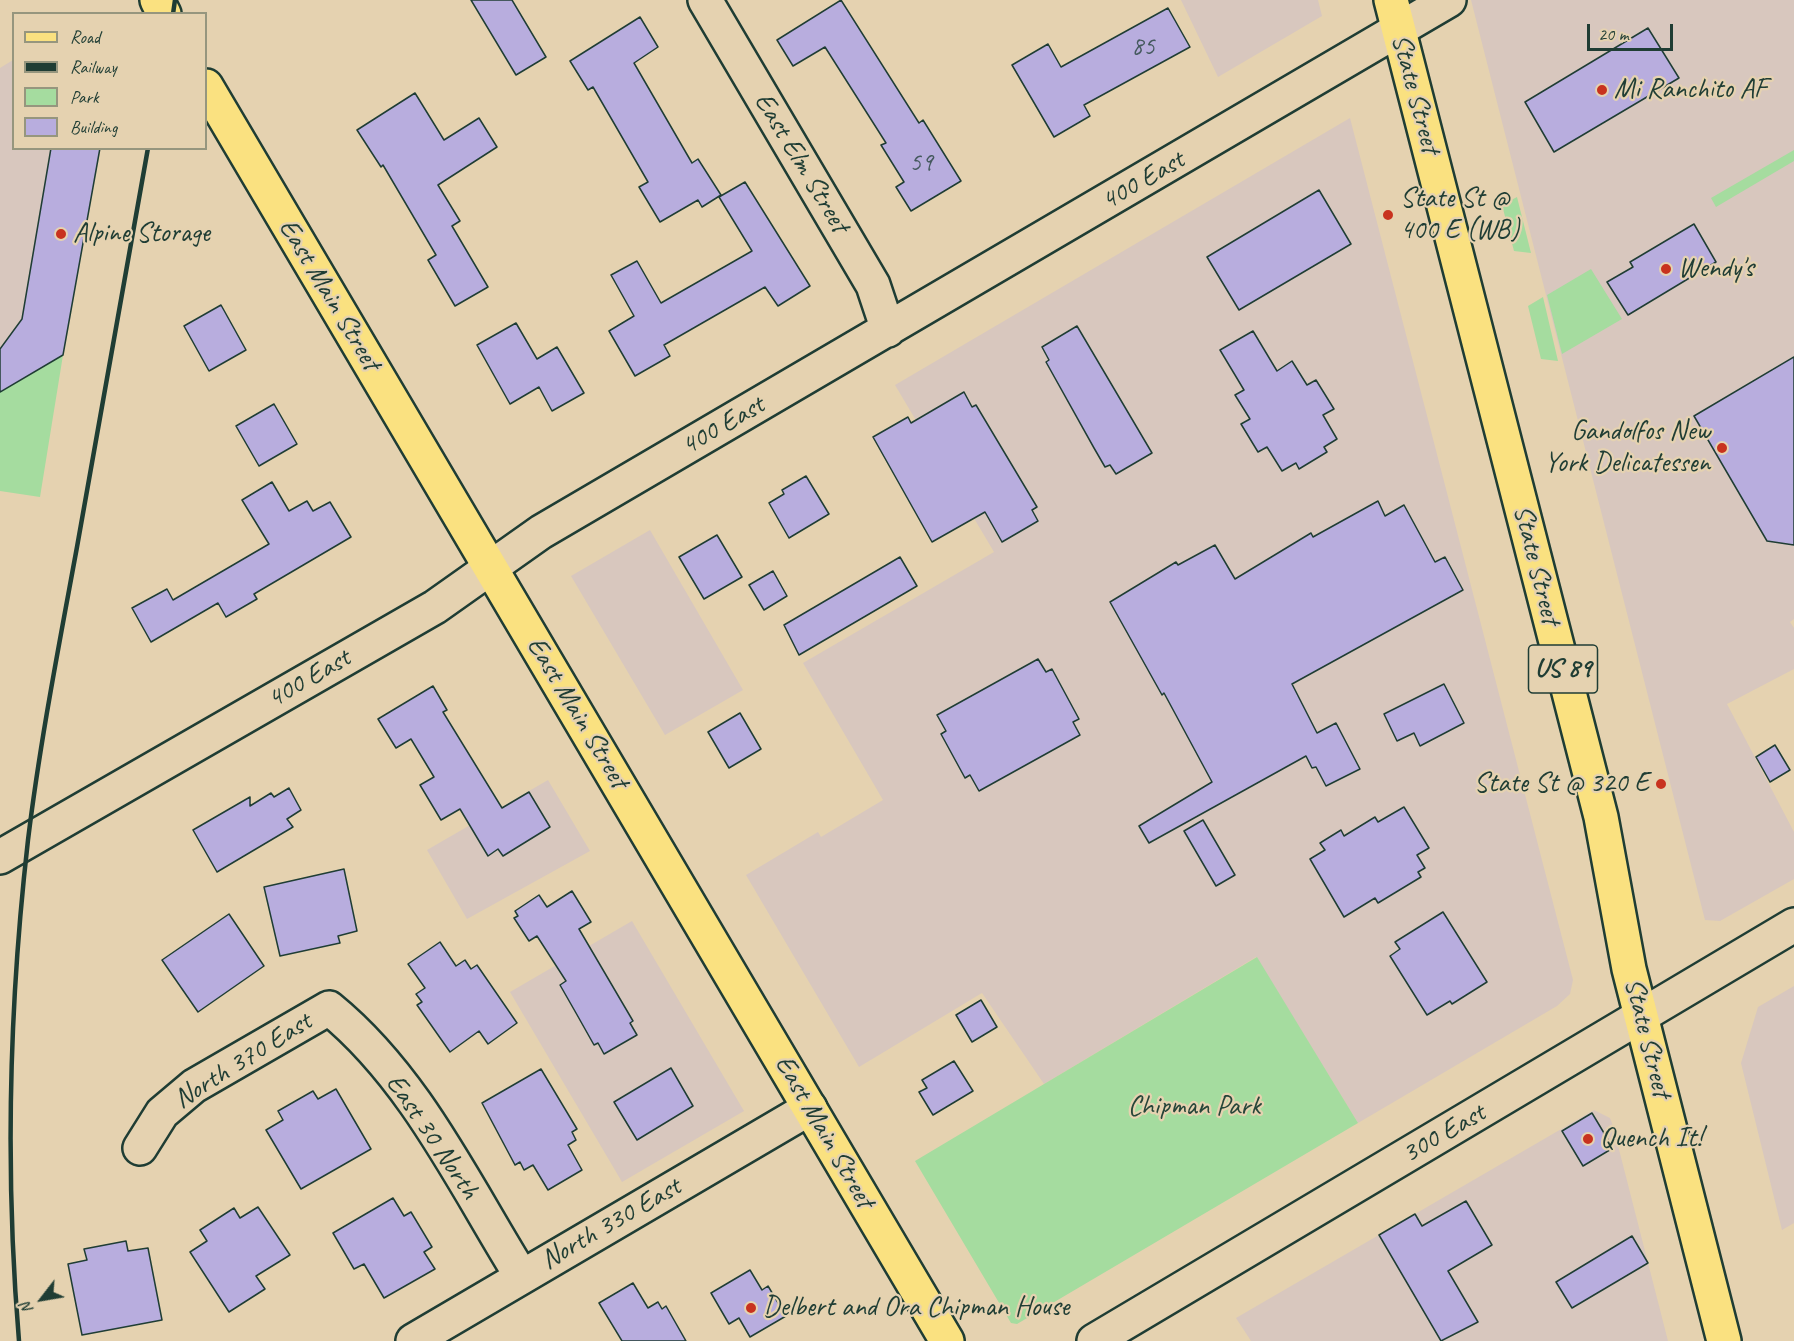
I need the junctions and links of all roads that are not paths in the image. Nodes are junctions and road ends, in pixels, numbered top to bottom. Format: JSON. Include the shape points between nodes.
{"nodes":[{"id":1,"x":705,"y":0,"type":"edge"},
{"id":2,"x":1449,"y":0,"type":"edge"},
{"id":3,"x":1395,"y":15,"type":"edge"},
{"id":4,"x":207,"y":88,"type":"edge"},
{"id":5,"x":888,"y":330,"type":"junction"},
{"id":6,"x":490,"y":568,"type":"junction"},
{"id":7,"x":0,"y":857,"type":"edge"},
{"id":8,"x":1794,"y":925,"type":"edge"},
{"id":9,"x":329,"y":1008,"type":"joint"},
{"id":10,"x":1641,"y":1016,"type":"junction"},
{"id":11,"x":810,"y":1108,"type":"junction"},
{"id":12,"x":140,"y":1148,"type":"dead end"},
{"id":13,"x":522,"y":1276,"type":"junction"},
{"id":14,"x":413,"y":1341,"type":"edge"},
{"id":15,"x":947,"y":1341,"type":"edge"},
{"id":16,"x":1094,"y":1341,"type":"edge"},
{"id":17,"x":1724,"y":1341,"type":"edge"}],
"edges":[{"from":1,"to":5,"type":"street","name":"East Elm Street","via":[[873,285]]},
{"from":2,"to":3,"type":"street","name":"400 East"},
{"from":3,"to":5,"type":"street","name":"400 East"},
{"from":3,"to":10,"type":"main road","name":"State Street","number":"US 89","via":[[1601,817]]},
{"from":4,"to":6,"type":"main road","name":"East Main Street"},
{"from":5,"to":6,"type":"street","name":"400 East","via":[[542,532]]},
{"from":6,"to":7,"type":"street","name":"400 East","via":[[435,607]]},
{"from":6,"to":11,"type":"main road","name":"East Main Street"},
{"from":8,"to":10,"type":"street","name":"300 East"},
{"from":9,"to":12,"type":"street","name":"North 370 East","via":[[194,1086],[162,1113]]},
{"from":9,"to":13,"type":"street","name":"East 30 North","via":[[354,1028],[438,1136]]},
{"from":10,"to":16,"type":"street","name":"300 East"},
{"from":10,"to":17,"type":"main road","name":"State Street","number":"US 89"},
{"from":11,"to":13,"type":"street","name":"North 330 East"},
{"from":11,"to":15,"type":"main road","name":"East Main Street"},
{"from":13,"to":14,"type":"street","name":"North 330 East"}]}
